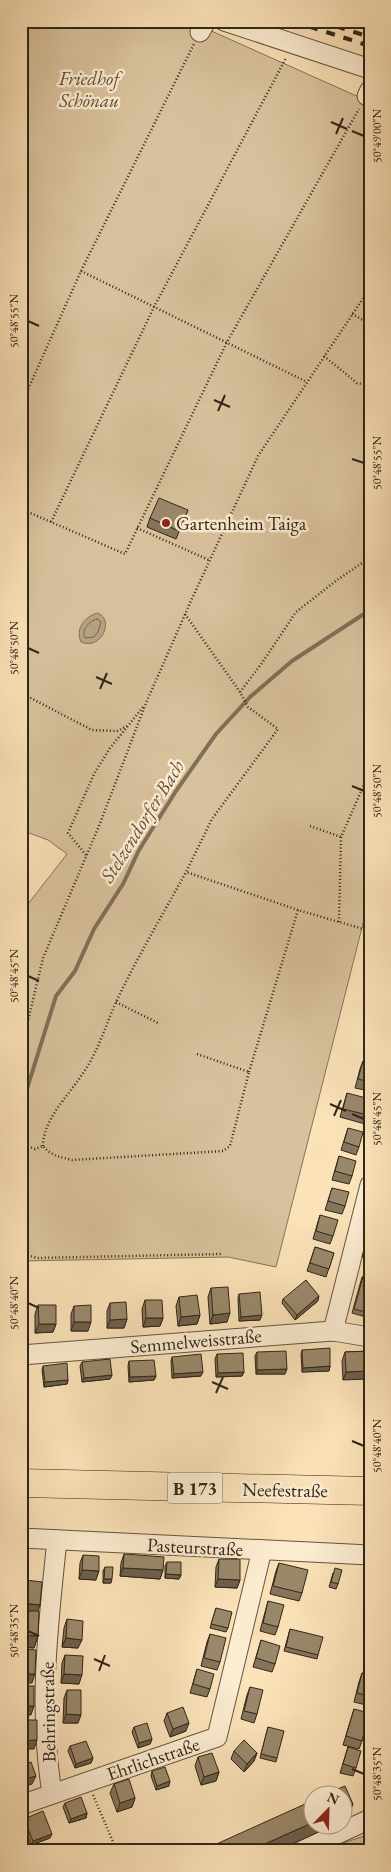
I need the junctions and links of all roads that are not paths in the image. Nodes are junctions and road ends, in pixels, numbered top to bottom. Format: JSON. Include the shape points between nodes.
{"nodes":[{"id":1,"x":224,"y":21,"type":"edge"},
{"id":2,"x":370,"y":69,"type":"edge"},
{"id":3,"x":370,"y":1185,"type":"edge"},
{"id":4,"x":333,"y":1330,"type":"junction"},
{"id":5,"x":370,"y":1337,"type":"edge"},
{"id":6,"x":21,"y":1355,"type":"edge"},
{"id":7,"x":21,"y":1465,"type":"edge"},
{"id":8,"x":370,"y":1472,"type":"edge"},
{"id":9,"x":21,"y":1483,"type":"edge"},
{"id":10,"x":370,"y":1491,"type":"edge"},
{"id":11,"x":21,"y":1538,"type":"edge"},
{"id":12,"x":57,"y":1540,"type":"junction"},
{"id":13,"x":262,"y":1550,"type":"junction"},
{"id":14,"x":370,"y":1555,"type":"edge"},
{"id":15,"x":52,"y":1793,"type":"junction"},
{"id":16,"x":21,"y":1805,"type":"edge"},
{"id":17,"x":370,"y":1819,"type":"edge"},
{"id":18,"x":301,"y":1851,"type":"edge"}],
"edges":[{"from":1,"to":2,"type":"street","via":[[290,51]]},
{"from":3,"to":4,"type":"street"},
{"from":4,"to":5,"type":"street","name":"Semmelweisstraße"},
{"from":4,"to":6,"type":"street","name":"Semmelweisstraße"},
{"from":7,"to":8,"type":"highway","name":"Neefestraße","number":"B 173"},
{"from":9,"to":10,"type":"highway","name":"Neefestraße","number":"B 173"},
{"from":11,"to":12,"type":"street","name":"Pasteurstraße"},
{"from":12,"to":13,"type":"street","name":"Pasteurstraße"},
{"from":12,"to":15,"type":"street","name":"Behringstraße","via":[[47,1637],[44,1733]]},
{"from":13,"to":14,"type":"street","name":"Pasteurstraße"},
{"from":13,"to":15,"type":"street","name":"Ehrlichstraße","via":[[217,1737]]},
{"from":15,"to":16,"type":"street","name":"Ehrlichstraße"},
{"from":17,"to":18,"type":"street"}]}
